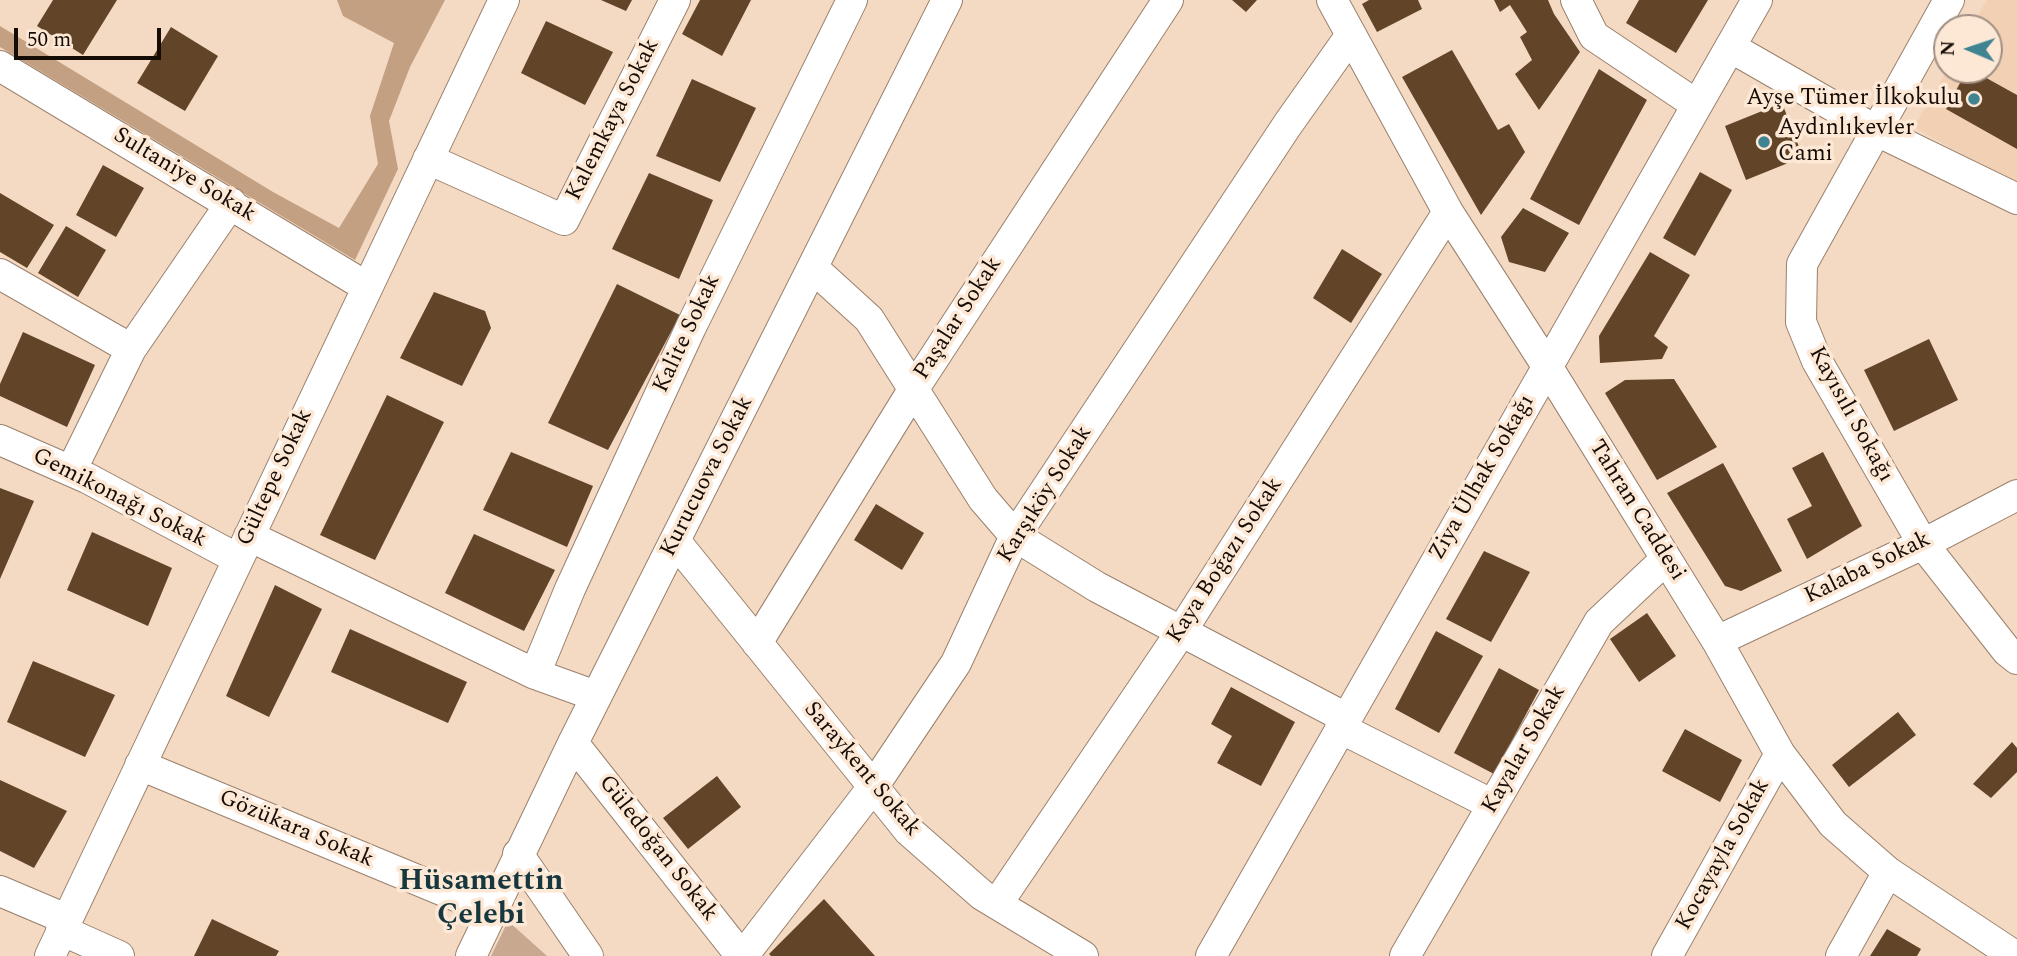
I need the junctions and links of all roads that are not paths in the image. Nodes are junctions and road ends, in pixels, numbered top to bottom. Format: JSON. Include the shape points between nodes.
{"nodes":[{"id":1,"x":504,"y":0,"type":"edge"},
{"id":2,"x":675,"y":0,"type":"edge"},
{"id":3,"x":852,"y":0,"type":"edge"},
{"id":4,"x":947,"y":0,"type":"edge"},
{"id":5,"x":1168,"y":0,"type":"edge"},
{"id":6,"x":1332,"y":0,"type":"edge"},
{"id":7,"x":1576,"y":0,"type":"edge"},
{"id":8,"x":1757,"y":0,"type":"edge"},
{"id":9,"x":1949,"y":0,"type":"edge"},
{"id":10,"x":1351,"y":35,"type":"junction"},
{"id":11,"x":1730,"y":47,"type":"junction"},
{"id":12,"x":0,"y":66,"type":"edge"},
{"id":13,"x":1697,"y":105,"type":"junction"},
{"id":14,"x":1875,"y":130,"type":"junction"},
{"id":15,"x":428,"y":159,"type":"junction"},
{"id":16,"x":2017,"y":199,"type":"edge"},
{"id":17,"x":231,"y":204,"type":"junction"},
{"id":18,"x":1448,"y":212,"type":"junction"},
{"id":19,"x":813,"y":268,"type":"junction"},
{"id":20,"x":0,"y":274,"type":"edge"},
{"id":21,"x":367,"y":287,"type":"junction"},
{"id":22,"x":131,"y":349,"type":"junction"},
{"id":23,"x":1547,"y":366,"type":"junction"},
{"id":24,"x":914,"y":390,"type":"junction"},
{"id":25,"x":0,"y":440,"type":"edge"},
{"id":26,"x":71,"y":471,"type":"junction"},
{"id":27,"x":2017,"y":495,"type":"edge"},
{"id":28,"x":1015,"y":536,"type":"junction"},
{"id":29,"x":676,"y":542,"type":"junction"},
{"id":30,"x":1923,"y":544,"type":"junction"},
{"id":31,"x":243,"y":548,"type":"junction"},
{"id":32,"x":1665,"y":560,"type":"junction"},
{"id":33,"x":1181,"y":632,"type":"junction"},
{"id":34,"x":1717,"y":641,"type":"junction"},
{"id":35,"x":757,"y":643,"type":"junction"},
{"id":36,"x":2017,"y":659,"type":"edge"},
{"id":37,"x":535,"y":674,"type":"junction"},
{"id":38,"x":596,"y":696,"type":"junction"},
{"id":39,"x":1343,"y":723,"type":"junction"},
{"id":40,"x":573,"y":743,"type":"junction"},
{"id":41,"x":1780,"y":754,"type":"junction"},
{"id":42,"x":140,"y":765,"type":"junction"},
{"id":43,"x":873,"y":787,"type":"junction"},
{"id":44,"x":1493,"y":805,"type":"junction"},
{"id":45,"x":518,"y":854,"type":"junction"},
{"id":46,"x":1888,"y":872,"type":"junction"},
{"id":47,"x":0,"y":891,"type":"edge"},
{"id":48,"x":997,"y":904,"type":"junction"},
{"id":49,"x":492,"y":911,"type":"junction"},
{"id":50,"x":59,"y":935,"type":"edge"},
{"id":51,"x":119,"y":956,"type":"edge"},
{"id":52,"x":471,"y":956,"type":"edge"},
{"id":53,"x":588,"y":956,"type":"edge"},
{"id":54,"x":742,"y":956,"type":"edge"},
{"id":55,"x":1083,"y":956,"type":"edge"},
{"id":56,"x":1211,"y":956,"type":"edge"},
{"id":57,"x":1405,"y":956,"type":"edge"},
{"id":58,"x":1667,"y":956,"type":"edge"},
{"id":59,"x":1841,"y":956,"type":"edge"},
{"id":60,"x":2015,"y":956,"type":"edge"}],
"edges":[{"from":1,"to":15,"type":"street","name":"Gültepe Sokak"},
{"from":2,"to":15,"type":"street","name":"Kalemkaya Sokak","via":[[564,220]]},
{"from":3,"to":37,"type":"street","name":"Kalite Sokak","via":[[691,327]]},
{"from":4,"to":19,"type":"street","name":"Kurucuova Sokak"},
{"from":5,"to":24,"type":"street","name":"Paşalar Sokak"},
{"from":6,"to":10,"type":"street","name":"Tahran Caddesi"},
{"from":7,"to":13,"type":"street","via":[[1594,36]]},
{"from":8,"to":11,"type":"street","name":"Ziya Ülhak Sokağı"},
{"from":9,"to":14,"type":"street","name":"Kayısılı Sokağı"},
{"from":10,"to":18,"type":"street","name":"Tahran Caddesi"},
{"from":10,"to":28,"type":"street","name":"Karşıköy Sokak"},
{"from":11,"to":13,"type":"street","name":"Ziya Ülhak Sokağı"},
{"from":11,"to":14,"type":"street"},
{"from":12,"to":17,"type":"street","name":"Sultaniye Sokak"},
{"from":13,"to":23,"type":"street","name":"Ziya Ülhak Sokağı"},
{"from":14,"to":16,"type":"street"},
{"from":14,"to":30,"type":"street","name":"Kayısılı Sokağı","via":[[1802,264],[1801,322],[1817,361]]},
{"from":15,"to":21,"type":"street","name":"Gültepe Sokak"},
{"from":17,"to":21,"type":"street","name":"Sultaniye Sokak"},
{"from":17,"to":22,"type":"street"},
{"from":18,"to":23,"type":"street","name":"Tahran Caddesi"},
{"from":18,"to":33,"type":"street","name":"Kaya Boğazı Sokak"},
{"from":19,"to":24,"type":"street","via":[[869,319]]},
{"from":19,"to":29,"type":"street","name":"Kurucuova Sokak"},
{"from":20,"to":22,"type":"street"},
{"from":21,"to":31,"type":"street","name":"Gültepe Sokak"},
{"from":22,"to":26,"type":"street"},
{"from":23,"to":32,"type":"street","name":"Tahran Caddesi"},
{"from":23,"to":39,"type":"street","name":"Ziya Ülhak Sokağı"},
{"from":24,"to":28,"type":"street","via":[[983,499]]},
{"from":24,"to":35,"type":"street","name":"Paşalar Sokak"},
{"from":25,"to":26,"type":"street","name":"Gemikonağı Sokak"},
{"from":26,"to":31,"type":"street","name":"Gemikonağı Sokak"},
{"from":27,"to":30,"type":"street","name":"Kalaba Sokak"},
{"from":28,"to":33,"type":"street"},
{"from":28,"to":43,"type":"street","name":"Karşıköy Sokak","via":[[956,663]]},
{"from":29,"to":35,"type":"street","name":"Saraykent Sokak"},
{"from":29,"to":38,"type":"street","name":"Kurucuova Sokak"},
{"from":30,"to":34,"type":"street","name":"Kalaba Sokak"},
{"from":30,"to":36,"type":"street","name":"Kayısılı Sokağı"},
{"from":31,"to":37,"type":"street","name":"Gemikonağı Sokak"},
{"from":31,"to":42,"type":"street","name":"Gültepe Sokak"},
{"from":32,"to":34,"type":"street","name":"Tahran Caddesi"},
{"from":32,"to":44,"type":"street","name":"Kayalar Sokak","via":[[1599,622]]},
{"from":33,"to":39,"type":"street"},
{"from":33,"to":48,"type":"street","name":"Kaya Boğazı Sokak"},
{"from":34,"to":41,"type":"street","name":"Tahran Caddesi"},
{"from":35,"to":43,"type":"street","name":"Saraykent Sokak"},
{"from":37,"to":38,"type":"street","name":"Gemikonağı Sokak"},
{"from":38,"to":40,"type":"street","name":"Kurucuova Sokak"},
{"from":39,"to":44,"type":"street"},
{"from":39,"to":56,"type":"street","name":"Ziya Ülhak Sokağı"},
{"from":40,"to":45,"type":"street","name":"Kurucuova Sokak"},
{"from":40,"to":54,"type":"street","name":"Güledoğan Sokak"},
{"from":41,"to":46,"type":"street","name":"Tahran Caddesi","via":[[1833,824]]},
{"from":41,"to":58,"type":"street","name":"Kocayayla Sokak"},
{"from":42,"to":49,"type":"street","name":"Gözükara Sokak"},
{"from":42,"to":50,"type":"street","name":"Gültepe Sokak"},
{"from":43,"to":48,"type":"street","name":"Saraykent Sokak","via":[[908,831]]},
{"from":43,"to":54,"type":"street","name":"Karşıköy Sokak"},
{"from":44,"to":57,"type":"street","name":"Kayalar Sokak"},
{"from":45,"to":49,"type":"street","name":"Kurucuova Sokak"},
{"from":45,"to":53,"type":"street"},
{"from":46,"to":59,"type":"street"},
{"from":46,"to":60,"type":"street","name":"Tahran Caddesi"},
{"from":47,"to":50,"type":"street"},
{"from":48,"to":55,"type":"street","name":"Saraykent Sokak"},
{"from":49,"to":52,"type":"street","name":"Kurucuova Sokak"},
{"from":50,"to":51,"type":"street"}]}
